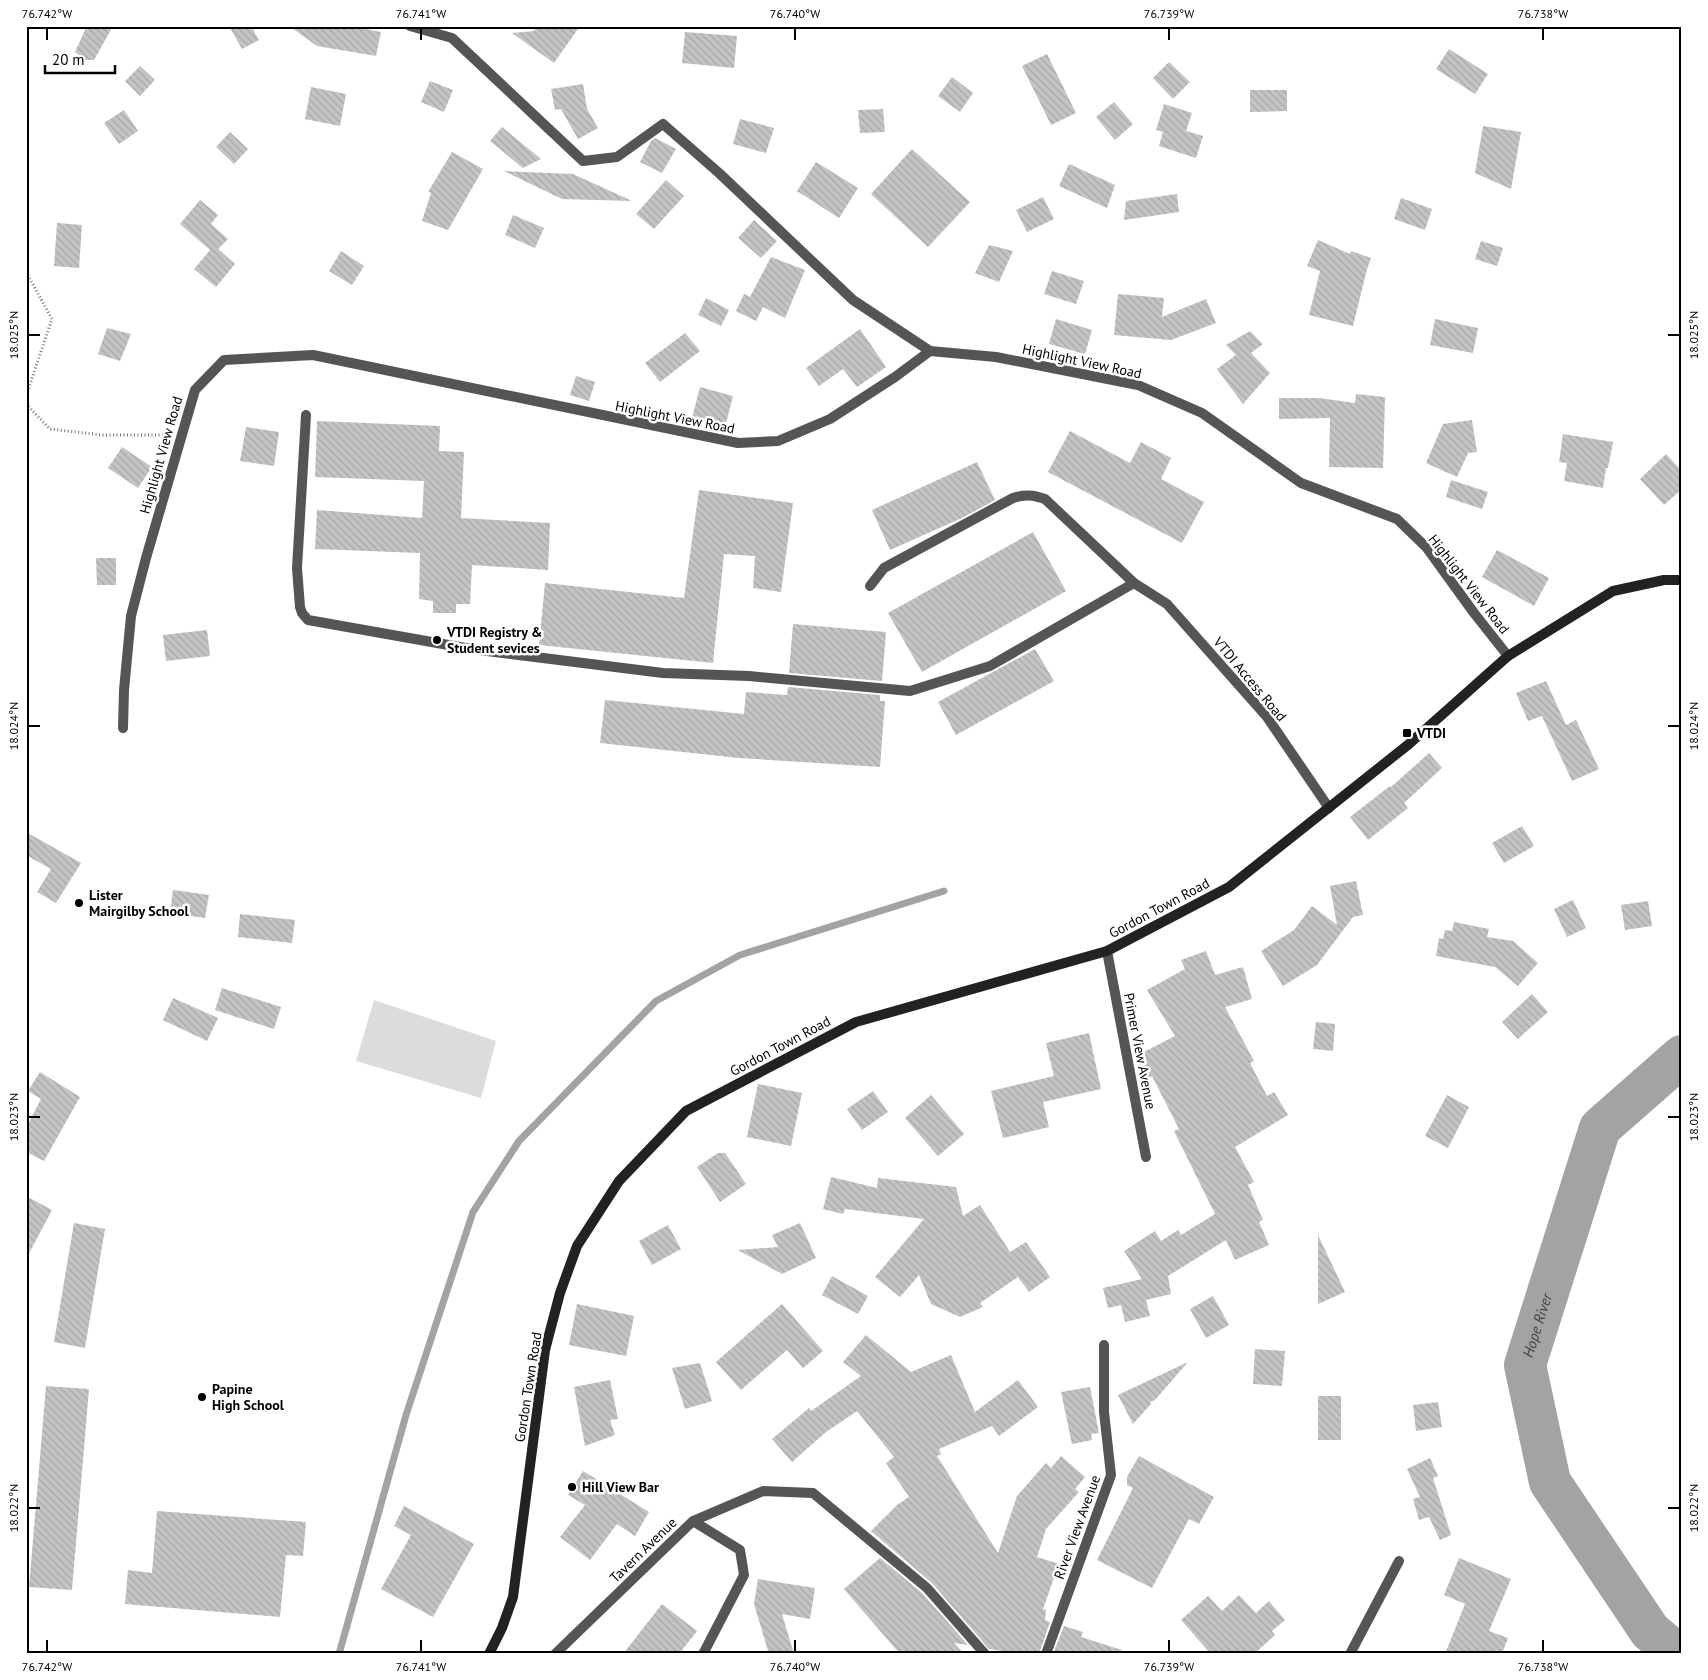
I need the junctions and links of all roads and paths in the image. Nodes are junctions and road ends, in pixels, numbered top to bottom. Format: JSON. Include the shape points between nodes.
{"nodes":[{"id":1,"x":410,"y":26,"type":"edge"},
{"id":2,"x":26,"y":272,"type":"edge"},
{"id":3,"x":930,"y":351,"type":"junction"},
{"id":4,"x":26,"y":396,"type":"edge"},
{"id":5,"x":26,"y":404,"type":"edge"},
{"id":6,"x":306,"y":415,"type":"dead end"},
{"id":7,"x":182,"y":435,"type":"junction"},
{"id":8,"x":1682,"y":580,"type":"edge"},
{"id":9,"x":1134,"y":583,"type":"junction"},
{"id":10,"x":870,"y":586,"type":"dead end"},
{"id":11,"x":1508,"y":656,"type":"junction"},
{"id":12,"x":122,"y":728,"type":"dead end"},
{"id":13,"x":1329,"y":808,"type":"junction"},
{"id":14,"x":1107,"y":951,"type":"junction"},
{"id":15,"x":1146,"y":1157,"type":"dead end"},
{"id":16,"x":1104,"y":1345,"type":"dead end"},
{"id":17,"x":693,"y":1521,"type":"junction"},
{"id":18,"x":1400,"y":1562,"type":"dead end"},
{"id":19,"x":489,"y":1654,"type":"edge"},
{"id":20,"x":555,"y":1654,"type":"edge"},
{"id":21,"x":703,"y":1654,"type":"edge"},
{"id":22,"x":985,"y":1654,"type":"edge"},
{"id":23,"x":1046,"y":1654,"type":"edge"},
{"id":24,"x":1350,"y":1654,"type":"edge"}],
"edges":[{"from":1,"to":3,"type":"street","via":[[452,38],[583,161],[617,157],[663,124],[853,300]]},
{"from":2,"to":4,"type":"path","via":[[52,319]]},
{"from":3,"to":7,"type":"street","name":"Highlight View Road","via":[[830,419],[778,441],[738,443],[712,439],[312,355],[224,360],[195,390]]},
{"from":3,"to":11,"type":"street","name":"Highlight View Road","via":[[996,357],[1138,385],[1202,413],[1301,483],[1397,519],[1427,548]]},
{"from":5,"to":7,"type":"path","via":[[50,429],[102,435]]},
{"from":6,"to":9,"type":"street","via":[[297,568],[300,607],[308,620],[471,648],[663,673],[749,676],[910,691],[990,666]]},
{"from":7,"to":12,"type":"street","name":"Highlight View Road","via":[[131,616]]},
{"from":8,"to":11,"type":"main road","name":"Gordon Town Road","via":[[1664,580],[1613,591]]},
{"from":9,"to":10,"type":"street","name":"VTDI Access Road","via":[[1045,499],[1024,495],[884,568]]},
{"from":9,"to":13,"type":"street","name":"VTDI Access Road","via":[[1167,604],[1268,716]]},
{"from":11,"to":13,"type":"main road","name":"Gordon Town Road","via":[[1409,744]]},
{"from":13,"to":14,"type":"main road","name":"Gordon Town Road","via":[[1229,887]]},
{"from":14,"to":15,"type":"street","name":"Primer View Avenue"},
{"from":14,"to":19,"type":"main road","name":"Gordon Town Road","via":[[856,1022],[686,1111],[620,1181],[577,1246],[560,1293],[546,1350],[513,1598]]},
{"from":16,"to":23,"type":"street","name":"River View Avenue","via":[[1104,1412],[1111,1475]]},
{"from":17,"to":20,"type":"street","name":"Tavern Avenue"},
{"from":17,"to":21,"type":"street","name":"Tavern Avenue","via":[[740,1550],[744,1575]]},
{"from":17,"to":22,"type":"street","via":[[763,1491],[813,1493],[927,1588]]},
{"from":18,"to":24,"type":"street"}]}
